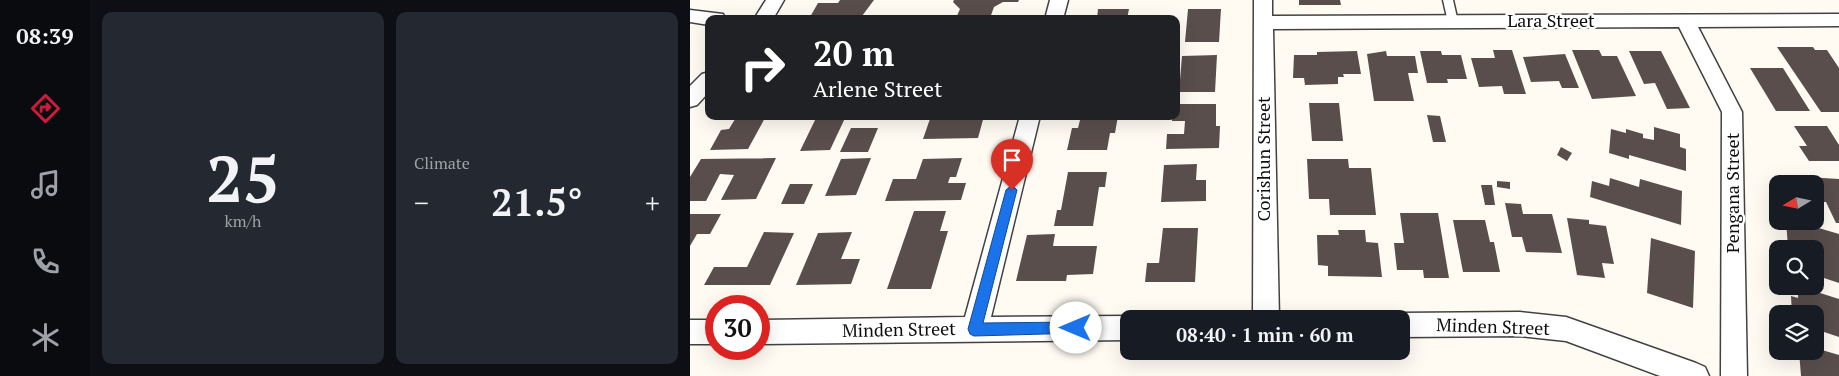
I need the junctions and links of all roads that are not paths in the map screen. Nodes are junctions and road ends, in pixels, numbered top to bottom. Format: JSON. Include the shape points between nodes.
{"nodes":[{"id":1,"x":775,"y":0,"type":"edge"},
{"id":2,"x":1059,"y":0,"type":"edge"},
{"id":3,"x":1263,"y":0,"type":"edge"},
{"id":4,"x":1448,"y":0,"type":"edge"},
{"id":5,"x":766,"y":15,"type":"edge"},
{"id":6,"x":1055,"y":15,"type":"edge"},
{"id":7,"x":690,"y":16,"type":"edge"},
{"id":8,"x":705,"y":18,"type":"edge"},
{"id":9,"x":1839,"y":20,"type":"edge"},
{"id":10,"x":1685,"y":21,"type":"junction"},
{"id":11,"x":1453,"y":22,"type":"junction"},
{"id":12,"x":1263,"y":23,"type":"junction"},
{"id":13,"x":705,"y":83,"type":"edge"},
{"id":14,"x":690,"y":99,"type":"edge"},
{"id":15,"x":1029,"y":120,"type":"edge"},
{"id":16,"x":1266,"y":310,"type":"edge"},
{"id":17,"x":1410,"y":325,"type":"edge"},
{"id":18,"x":1120,"y":328,"type":"edge"},
{"id":19,"x":974,"y":329,"type":"junction"},
{"id":20,"x":690,"y":332,"type":"edge"},
{"id":21,"x":705,"y":332,"type":"edge"},
{"id":22,"x":770,"y":332,"type":"edge"},
{"id":23,"x":1696,"y":376,"type":"edge"},
{"id":24,"x":1734,"y":376,"type":"edge"}],
"edges":[{"from":1,"to":5,"type":"street"},
{"from":2,"to":6,"type":"street"},
{"from":3,"to":12,"type":"street","name":"Corishun Street"},
{"from":4,"to":11,"type":"lane"},
{"from":7,"to":8,"type":"street"},
{"from":9,"to":10,"type":"street","name":"Lara Street"},
{"from":10,"to":11,"type":"street","name":"Lara Street"},
{"from":10,"to":24,"type":"street","name":"Pengana Street","via":[[1732,112]]},
{"from":11,"to":12,"type":"street","name":"Lara Street"},
{"from":12,"to":16,"type":"street","name":"Corishun Street"},
{"from":13,"to":14,"type":"street"},
{"from":15,"to":19,"type":"street","via":[[994,264]]},
{"from":17,"to":23,"type":"street","name":"Minden Street","via":[[1520,324],[1566,329]]},
{"from":18,"to":19,"type":"street","name":"Minden Street"},
{"from":19,"to":22,"type":"street","name":"Minden Street"},
{"from":20,"to":21,"type":"street"}]}
